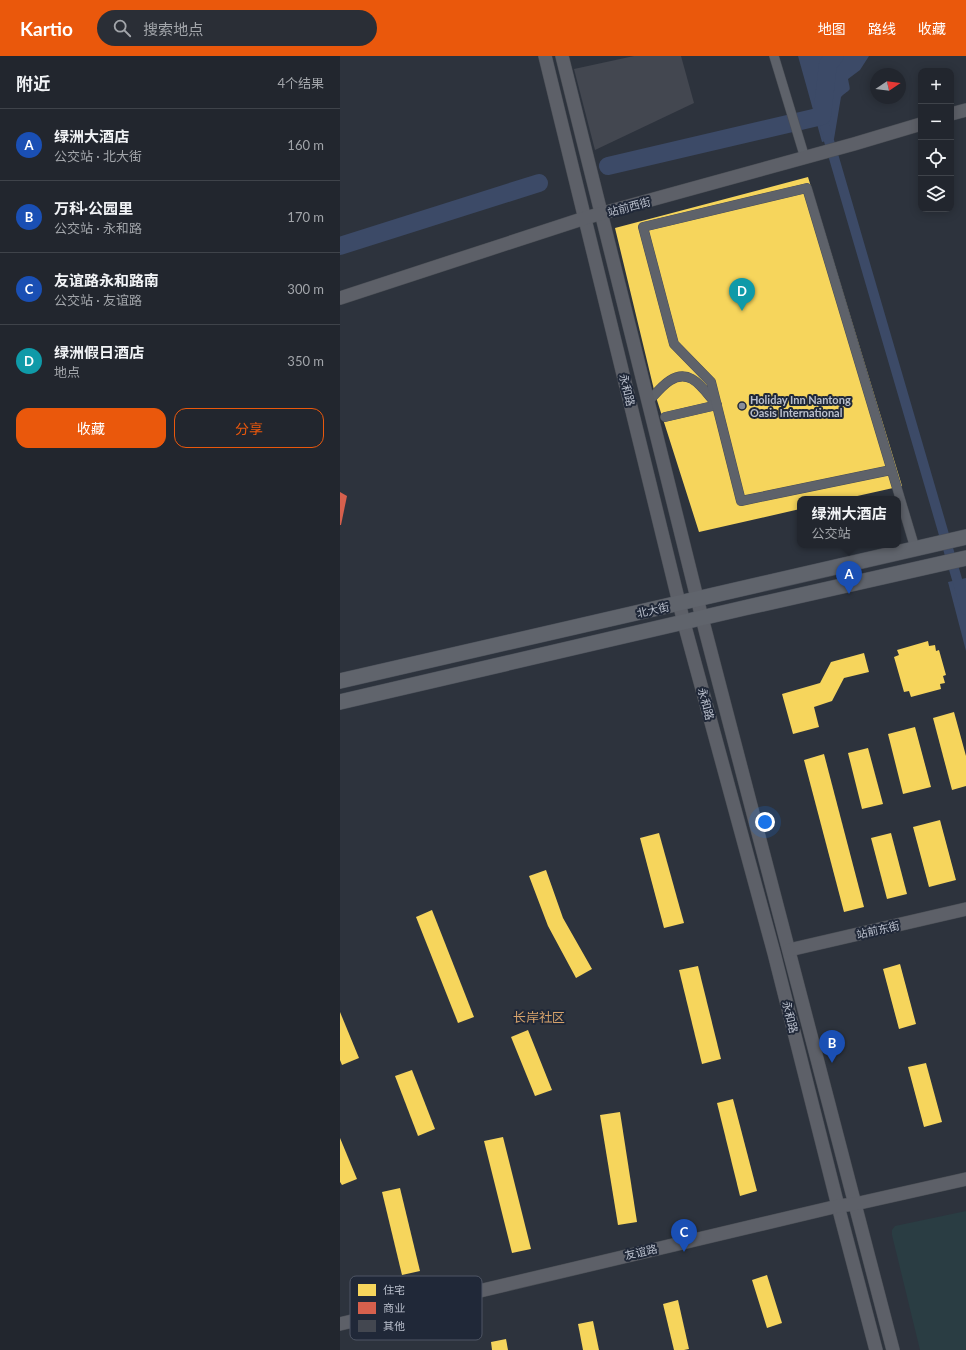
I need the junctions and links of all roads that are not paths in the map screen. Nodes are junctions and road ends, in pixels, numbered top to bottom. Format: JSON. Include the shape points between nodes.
{"nodes":[{"id":1,"x":545,"y":56,"type":"edge"},
{"id":2,"x":562,"y":56,"type":"edge"},
{"id":3,"x":774,"y":56,"type":"edge"},
{"id":4,"x":966,"y":110,"type":"edge"},
{"id":5,"x":954,"y":113,"type":"edge"},
{"id":6,"x":918,"y":125,"type":"edge"},
{"id":7,"x":810,"y":157,"type":"junction"},
{"id":8,"x":602,"y":214,"type":"junction"},
{"id":9,"x":585,"y":218,"type":"junction"},
{"id":10,"x":340,"y":298,"type":"edge"},
{"id":11,"x":649,"y":401,"type":"junction"},
{"id":12,"x":717,"y":405,"type":"junction"},
{"id":13,"x":665,"y":417,"type":"dead end"},
{"id":14,"x":892,"y":470,"type":"junction"},
{"id":15,"x":900,"y":496,"type":"edge"},
{"id":16,"x":901,"y":501,"type":"edge"},
{"id":17,"x":963,"y":537,"type":"edge"},
{"id":18,"x":915,"y":548,"type":"junction"},
{"id":19,"x":966,"y":558,"type":"edge"},
{"id":20,"x":698,"y":599,"type":"junction"},
{"id":21,"x":680,"y":604,"type":"junction"},
{"id":22,"x":702,"y":618,"type":"junction"},
{"id":23,"x":684,"y":623,"type":"junction"},
{"id":24,"x":340,"y":681,"type":"edge"},
{"id":25,"x":340,"y":702,"type":"edge"},
{"id":26,"x":966,"y":909,"type":"edge"},
{"id":27,"x":789,"y":950,"type":"junction"},
{"id":28,"x":966,"y":1179,"type":"edge"},
{"id":29,"x":855,"y":1204,"type":"junction"},
{"id":30,"x":838,"y":1206,"type":"junction"},
{"id":31,"x":482,"y":1290,"type":"edge"},
{"id":32,"x":350,"y":1322,"type":"edge"},
{"id":33,"x":340,"y":1324,"type":"edge"},
{"id":34,"x":876,"y":1350,"type":"edge"},
{"id":35,"x":893,"y":1350,"type":"edge"}],
"edges":[{"from":1,"to":9,"type":"main road","name":"永和路"},
{"from":2,"to":8,"type":"main road","name":"永和路"},
{"from":3,"to":7,"type":"street","via":[[796,132]]},
{"from":4,"to":5,"type":"main road"},
{"from":6,"to":7,"type":"main road","name":"站前西街"},
{"from":7,"to":8,"type":"main road","name":"站前西街"},
{"from":8,"to":9,"type":"main road","name":"站前西街"},
{"from":8,"to":11,"type":"main road","name":"永和路"},
{"from":9,"to":10,"type":"main road","name":"站前西街"},
{"from":9,"to":21,"type":"main road","name":"永和路"},
{"from":11,"to":12,"type":"street","via":[[670,379],[684,376],[693,380]]},
{"from":11,"to":20,"type":"main road","name":"永和路"},
{"from":12,"to":13,"type":"street"},
{"from":12,"to":14,"type":"street","via":[[741,501]]},
{"from":12,"to":14,"type":"street","via":[[711,382],[674,344],[643,227],[807,188]]},
{"from":14,"to":15,"type":"street"},
{"from":16,"to":18,"type":"street"},
{"from":17,"to":18,"type":"main road","name":"北大街"},
{"from":18,"to":20,"type":"main road","name":"北大街"},
{"from":19,"to":22,"type":"main road","name":"北大街"},
{"from":20,"to":21,"type":"main road","name":"北大街"},
{"from":20,"to":22,"type":"main road","name":"永和路"},
{"from":21,"to":23,"type":"main road","name":"永和路"},
{"from":21,"to":24,"type":"main road","name":"北大街"},
{"from":22,"to":23,"type":"main road","name":"北大街"},
{"from":22,"to":27,"type":"main road","name":"永和路"},
{"from":23,"to":25,"type":"main road","name":"北大街"},
{"from":23,"to":30,"type":"main road","name":"永和路","via":[[774,953]]},
{"from":26,"to":27,"type":"main road","name":"站前东街"},
{"from":27,"to":29,"type":"main road","name":"永和路"},
{"from":28,"to":29,"type":"main road","name":"友谊路"},
{"from":29,"to":30,"type":"main road","name":"友谊路"},
{"from":29,"to":35,"type":"main road","name":"永和路"},
{"from":30,"to":31,"type":"main road","name":"友谊路"},
{"from":30,"to":34,"type":"main road","name":"永和路"},
{"from":32,"to":33,"type":"main road","name":"友谊路"}]}
